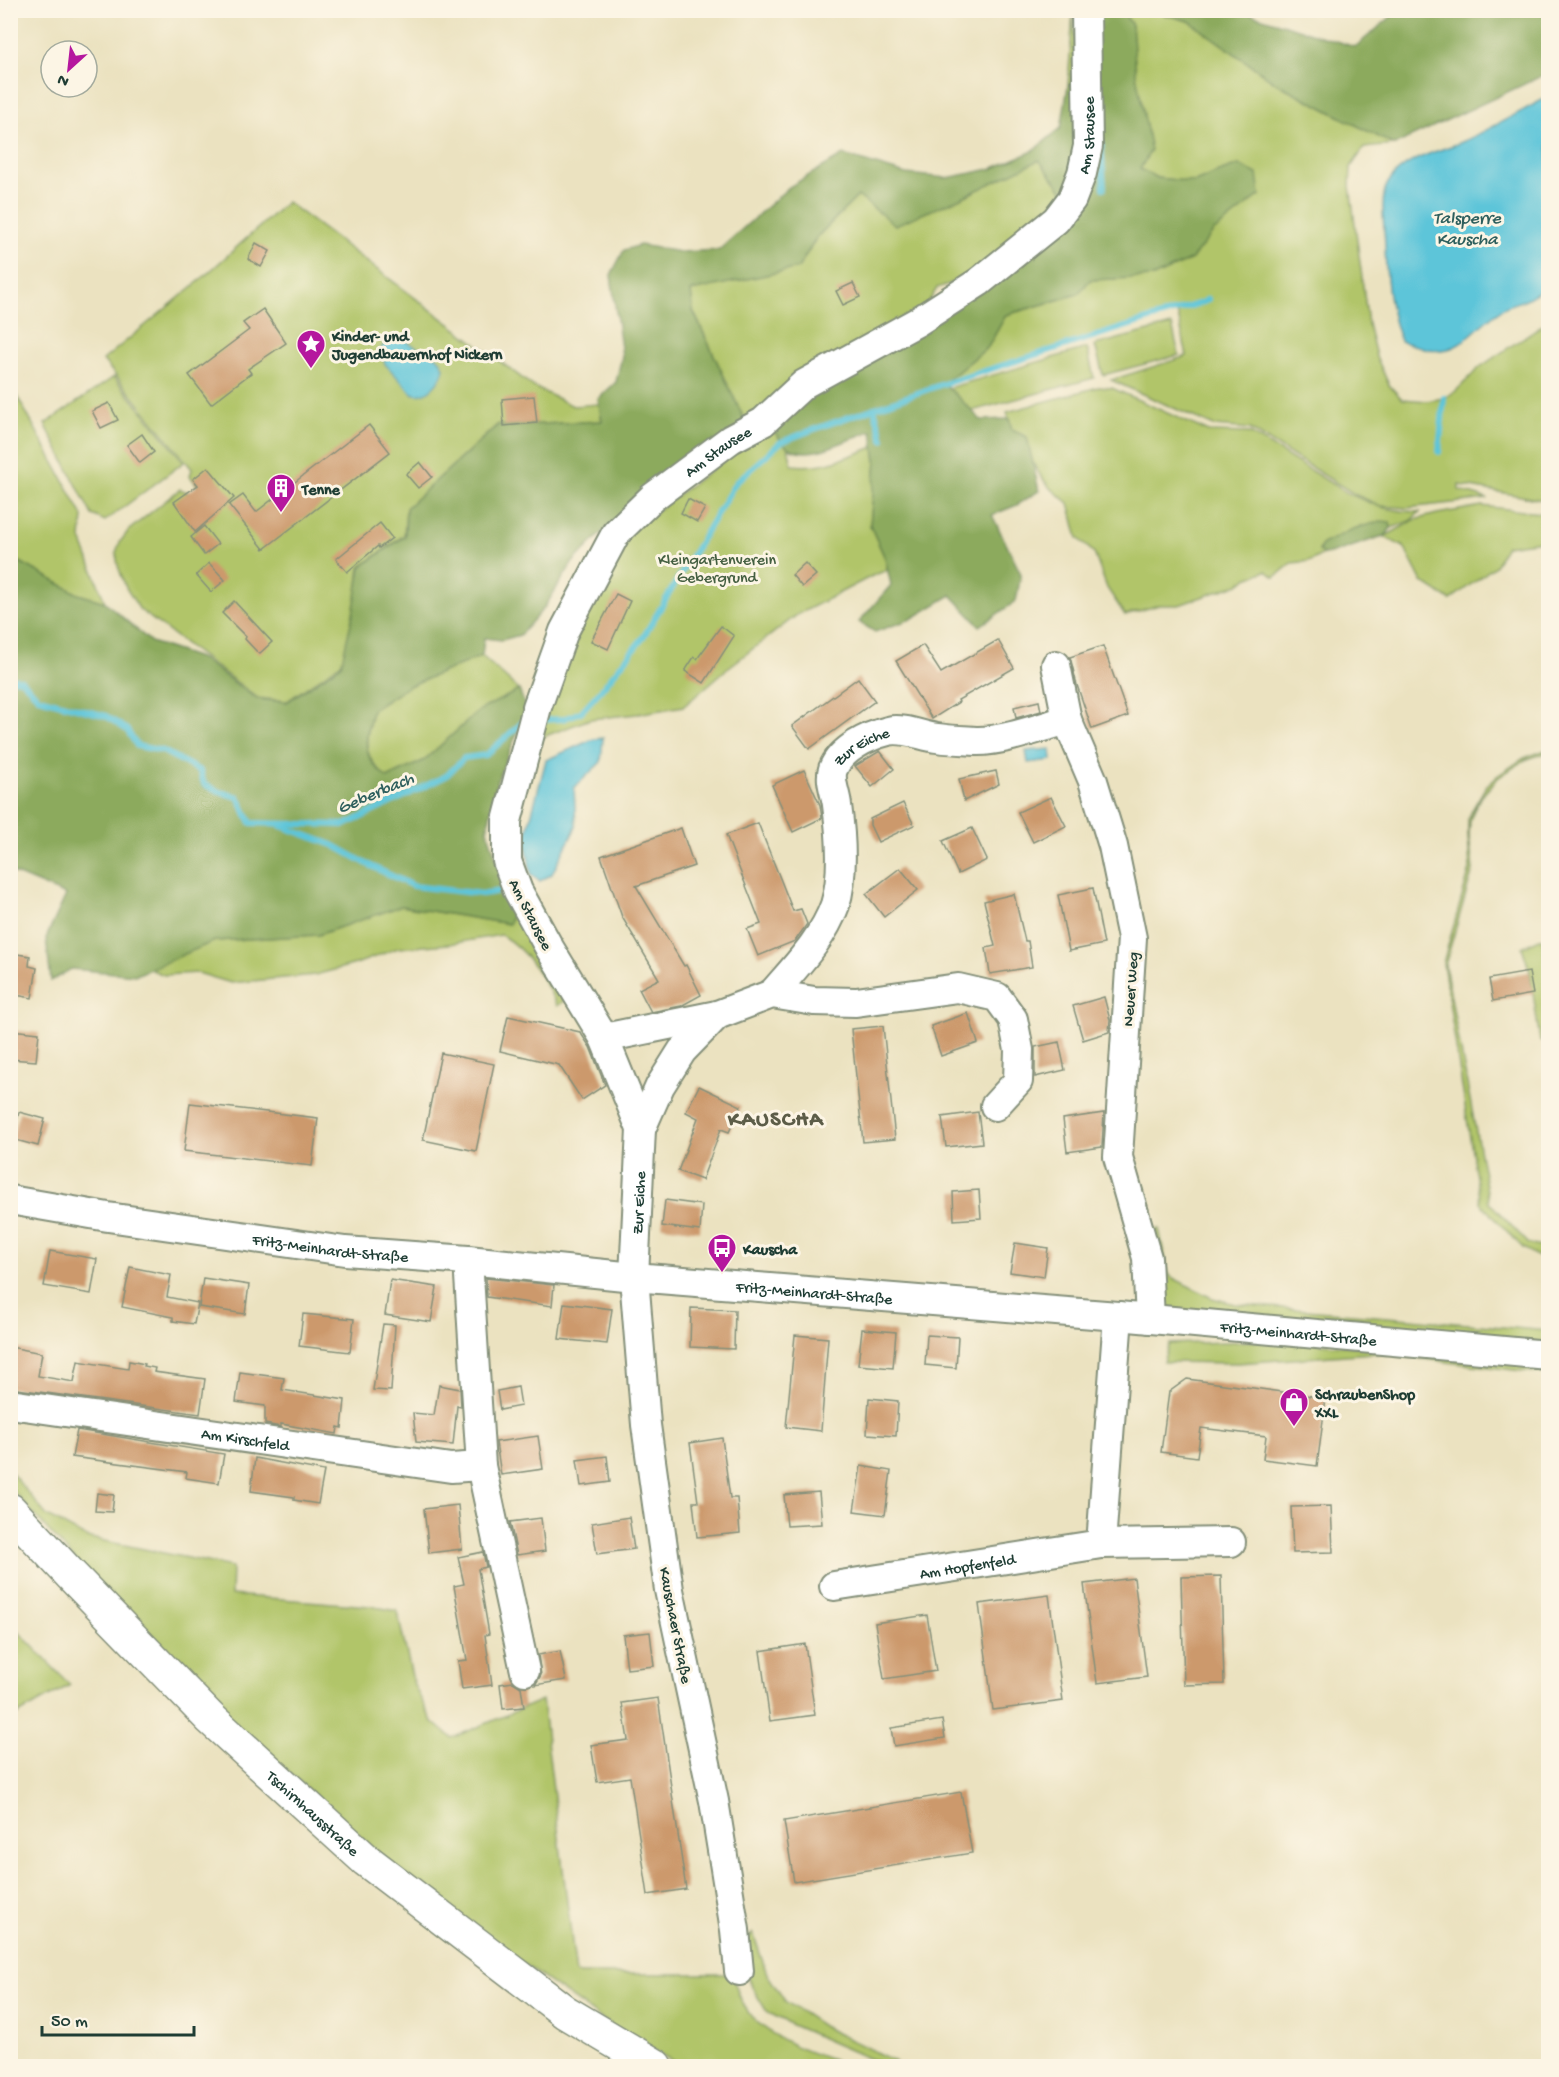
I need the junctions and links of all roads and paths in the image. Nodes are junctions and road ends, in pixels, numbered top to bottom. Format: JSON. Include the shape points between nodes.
{"nodes":[{"id":1,"x":1086,"y":10,"type":"edge"},
{"id":2,"x":1056,"y":665,"type":"dead end"},
{"id":3,"x":1067,"y":720,"type":"junction"},
{"id":4,"x":577,"y":991,"type":"joint"},
{"id":5,"x":772,"y":994,"type":"junction"},
{"id":6,"x":717,"y":1015,"type":"junction"},
{"id":7,"x":604,"y":1038,"type":"junction"},
{"id":8,"x":995,"y":1106,"type":"dead end"},
{"id":9,"x":641,"y":1129,"type":"junction"},
{"id":10,"x":10,"y":1200,"type":"edge"},
{"id":11,"x":468,"y":1260,"type":"junction"},
{"id":12,"x":634,"y":1277,"type":"junction"},
{"id":13,"x":1118,"y":1316,"type":"junction"},
{"id":14,"x":1150,"y":1319,"type":"junction"},
{"id":15,"x":1548,"y":1355,"type":"edge"},
{"id":16,"x":10,"y":1404,"type":"edge"},
{"id":17,"x":481,"y":1466,"type":"junction"},
{"id":18,"x":10,"y":1510,"type":"edge"},
{"id":19,"x":1231,"y":1542,"type":"dead end"},
{"id":20,"x":1101,"y":1544,"type":"junction"},
{"id":21,"x":834,"y":1586,"type":"dead end"},
{"id":22,"x":525,"y":1671,"type":"dead end"},
{"id":23,"x":739,"y":1971,"type":"dead end"},
{"id":24,"x":656,"y":2067,"type":"edge"}],
"edges":[{"from":1,"to":4,"type":"street","name":"Am Stausee","via":[[1088,146],[1072,199],[1056,220],[979,282],[917,322],[804,384],[763,422],[731,439],[653,497],[616,533],[564,631],[534,720],[507,821],[507,861],[550,950]]},
{"from":2,"to":3,"type":"street","name":"Neuer Weg"},
{"from":3,"to":5,"type":"street","name":"Zur Eiche","via":[[981,741],[891,730],[870,736],[849,749],[832,770],[841,856],[835,903],[824,929]]},
{"from":3,"to":14,"type":"street","name":"Neuer Weg","via":[[1093,781],[1113,846],[1132,938],[1118,1157],[1148,1258]]},
{"from":4,"to":7,"type":"street","name":"Zur Eiche"},
{"from":5,"to":6,"type":"street","name":"Zur Eiche"},
{"from":5,"to":8,"type":"street","via":[[856,1002],[958,987],[997,997],[1013,1019],[1019,1050],[1018,1081]]},
{"from":6,"to":7,"type":"street","name":"Zur Eiche"},
{"from":6,"to":9,"type":"street","name":"Zur Eiche","via":[[682,1051],[660,1086]]},
{"from":7,"to":9,"type":"street","name":"Zur Eiche"},
{"from":9,"to":12,"type":"street","name":"Zur Eiche"},
{"from":10,"to":11,"type":"street","name":"Fritz-Meinhardt-Straße","via":[[345,1251]]},
{"from":11,"to":12,"type":"street","name":"Fritz-Meinhardt-Straße"},
{"from":11,"to":17,"type":"street"},
{"from":12,"to":13,"type":"street","name":"Fritz-Meinhardt-Straße"},
{"from":12,"to":23,"type":"street","name":"Kauschaer Straße","via":[[646,1425],[669,1590],[714,1801]]},
{"from":13,"to":14,"type":"street","name":"Fritz-Meinhardt-Straße"},
{"from":13,"to":20,"type":"street"},
{"from":14,"to":15,"type":"street","name":"Fritz-Meinhardt-Straße"},
{"from":16,"to":17,"type":"street","name":"Am Kirschfeld","via":[[451,1468]]},
{"from":17,"to":22,"type":"street"},
{"from":18,"to":24,"type":"main road","name":"Tschirnhausstraße","via":[[210,1718],[366,1860],[565,2012]]},
{"from":19,"to":20,"type":"street","name":"Am Hopfenfeld"},
{"from":20,"to":21,"type":"street","name":"Am Hopfenfeld"}]}
